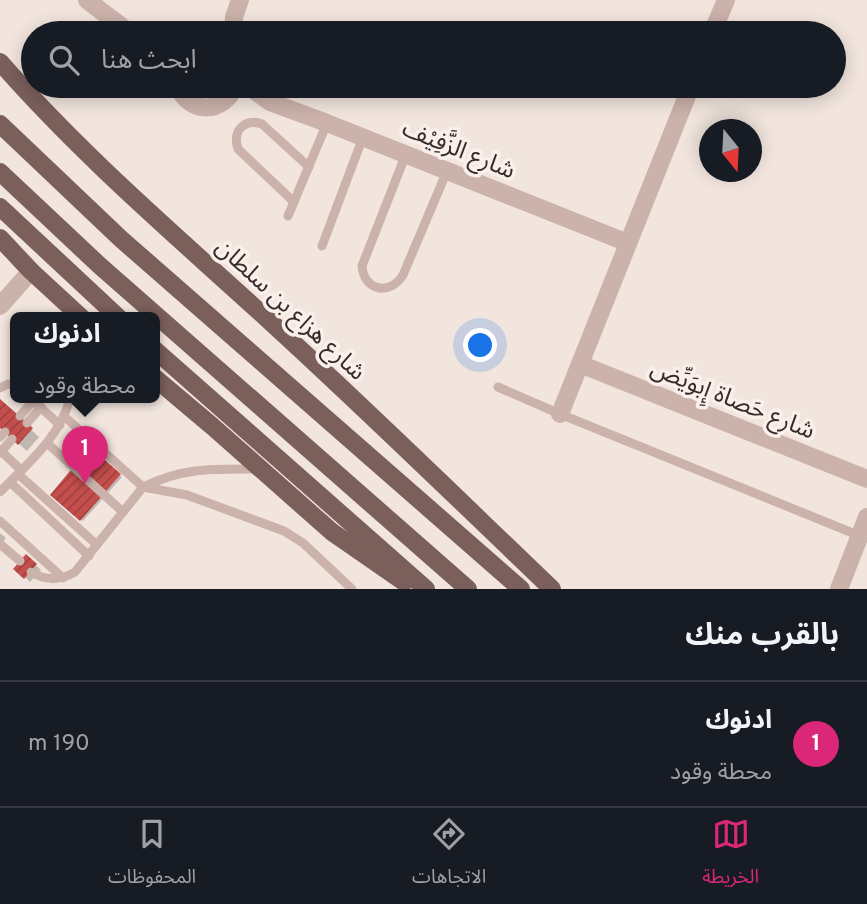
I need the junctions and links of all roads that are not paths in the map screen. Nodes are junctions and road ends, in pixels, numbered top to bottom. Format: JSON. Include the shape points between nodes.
{"nodes":[{"id":1,"x":87,"y":0,"type":"edge"},
{"id":2,"x":726,"y":0,"type":"edge"},
{"id":3,"x":114,"y":21,"type":"edge"},
{"id":4,"x":717,"y":21,"type":"edge"},
{"id":5,"x":0,"y":62,"type":"edge"},
{"id":6,"x":21,"y":84,"type":"edge"},
{"id":7,"x":34,"y":98,"type":"edge"},
{"id":8,"x":186,"y":98,"type":"edge"},
{"id":9,"x":227,"y":98,"type":"edge"},
{"id":10,"x":264,"y":98,"type":"edge"},
{"id":11,"x":686,"y":98,"type":"edge"},
{"id":12,"x":270,"y":102,"type":"junction"},
{"id":13,"x":220,"y":104,"type":"junction"},
{"id":14,"x":327,"y":123,"type":"junction"},
{"id":15,"x":0,"y":124,"type":"edge"},
{"id":16,"x":363,"y":137,"type":"junction"},
{"id":17,"x":406,"y":154,"type":"junction"},
{"id":18,"x":309,"y":167,"type":"junction"},
{"id":19,"x":447,"y":171,"type":"junction"},
{"id":20,"x":0,"y":172,"type":"edge"},
{"id":21,"x":294,"y":202,"type":"junction"},
{"id":22,"x":0,"y":207,"type":"edge"},
{"id":23,"x":288,"y":216,"type":"dead end"},
{"id":24,"x":0,"y":238,"type":"edge"},
{"id":25,"x":628,"y":243,"type":"junction"},
{"id":26,"x":322,"y":246,"type":"dead end"},
{"id":27,"x":31,"y":271,"type":"junction"},
{"id":28,"x":0,"y":306,"type":"edge"},
{"id":29,"x":74,"y":312,"type":"edge"},
{"id":30,"x":113,"y":312,"type":"edge"},
{"id":31,"x":153,"y":312,"type":"edge"},
{"id":32,"x":160,"y":319,"type":"edge"},
{"id":33,"x":160,"y":354,"type":"edge"},
{"id":34,"x":580,"y":364,"type":"junction"},
{"id":35,"x":160,"y":382,"type":"edge"},
{"id":36,"x":498,"y":387,"type":"dead end"},
{"id":37,"x":34,"y":403,"type":"edge"},
{"id":38,"x":36,"y":403,"type":"edge"},
{"id":39,"x":68,"y":403,"type":"edge"},
{"id":40,"x":560,"y":414,"type":"junction"},
{"id":41,"x":23,"y":419,"type":"dead end"},
{"id":42,"x":62,"y":421,"type":"junction"},
{"id":43,"x":6,"y":436,"type":"edge"},
{"id":44,"x":47,"y":443,"type":"junction"},
{"id":45,"x":0,"y":451,"type":"edge"},
{"id":46,"x":261,"y":469,"type":"junction"},
{"id":47,"x":20,"y":472,"type":"junction"},
{"id":48,"x":867,"y":479,"type":"edge"},
{"id":49,"x":10,"y":482,"type":"junction"},
{"id":50,"x":143,"y":487,"type":"junction"},
{"id":51,"x":0,"y":492,"type":"edge"},
{"id":52,"x":123,"y":512,"type":"junction"},
{"id":53,"x":867,"y":517,"type":"edge"},
{"id":54,"x":0,"y":521,"type":"edge"},
{"id":55,"x":860,"y":536,"type":"junction"},
{"id":56,"x":0,"y":544,"type":"edge"},
{"id":57,"x":97,"y":545,"type":"junction"},
{"id":58,"x":89,"y":556,"type":"junction"},
{"id":59,"x":20,"y":561,"type":"dead end"},
{"id":60,"x":31,"y":572,"type":"dead end"},
{"id":61,"x":63,"y":578,"type":"junction"},
{"id":62,"x":352,"y":589,"type":"edge"},
{"id":63,"x":413,"y":589,"type":"edge"},
{"id":64,"x":426,"y":589,"type":"edge"},
{"id":65,"x":468,"y":589,"type":"edge"},
{"id":66,"x":521,"y":589,"type":"edge"},
{"id":67,"x":552,"y":589,"type":"edge"},
{"id":68,"x":839,"y":589,"type":"edge"}],
"edges":[{"from":1,"to":3,"type":"street"},
{"from":2,"to":4,"type":"street"},
{"from":5,"to":6,"type":"main road","name":"شارع هزاع بن سلطان"},
{"from":7,"to":67,"type":"main road","name":"شارع هزاع بن سلطان","via":[[137,201]]},
{"from":8,"to":13,"type":"street","name":"شارع الزَّفِيْف","via":[[200,107]]},
{"from":9,"to":13,"type":"street"},
{"from":10,"to":12,"type":"street","name":"شارع الزَّفِيْف"},
{"from":11,"to":25,"type":"street"},
{"from":12,"to":13,"type":"street","name":"شارع الزَّفِيْف"},
{"from":12,"to":14,"type":"street","name":"شارع الزَّفِيْف"},
{"from":14,"to":16,"type":"street","name":"شارع الزَّفِيْف"},
{"from":14,"to":18,"type":"lane"},
{"from":15,"to":66,"type":"main road","via":[[121,239]]},
{"from":16,"to":17,"type":"street","name":"شارع الزَّفِيْف"},
{"from":16,"to":26,"type":"lane"},
{"from":17,"to":19,"type":"street","name":"شارع الزَّفِيْف"},
{"from":17,"to":19,"type":"lane","via":[[363,260],[365,277],[372,285],[384,288],[400,281]]},
{"from":18,"to":21,"type":"lane"},
{"from":18,"to":21,"type":"lane","via":[[262,124],[249,122],[238,130],[238,149]]},
{"from":19,"to":25,"type":"street","name":"شارع الزَّفِيْف"},
{"from":20,"to":31,"type":"main road"},
{"from":21,"to":23,"type":"lane"},
{"from":22,"to":30,"type":"main road"},
{"from":24,"to":27,"type":"main road"},
{"from":25,"to":34,"type":"street"},
{"from":27,"to":28,"type":"street"},
{"from":27,"to":29,"type":"main road"},
{"from":32,"to":65,"type":"main road"},
{"from":33,"to":64,"type":"main road"},
{"from":34,"to":40,"type":"street"},
{"from":34,"to":48,"type":"street","name":"شارع حَصاة إِبوَيِّض"},
{"from":35,"to":46,"type":"main road"},
{"from":36,"to":40,"type":"lane"},
{"from":37,"to":41,"type":"lane"},
{"from":38,"to":42,"type":"lane"},
{"from":39,"to":42,"type":"lane"},
{"from":40,"to":55,"type":"lane"},
{"from":42,"to":44,"type":"lane"},
{"from":42,"to":50,"type":"lane"},
{"from":43,"to":45,"type":"lane"},
{"from":44,"to":47,"type":"lane"},
{"from":44,"to":52,"type":"lane"},
{"from":45,"to":47,"type":"lane"},
{"from":46,"to":50,"type":"lane","via":[[194,470]]},
{"from":46,"to":63,"type":"main road","via":[[332,532]]},
{"from":47,"to":49,"type":"lane"},
{"from":47,"to":57,"type":"lane"},
{"from":49,"to":51,"type":"lane"},
{"from":49,"to":58,"type":"lane"},
{"from":50,"to":52,"type":"lane"},
{"from":50,"to":62,"type":"lane","via":[[187,495],[284,531],[303,542]]},
{"from":52,"to":57,"type":"lane"},
{"from":53,"to":55,"type":"street"},
{"from":54,"to":61,"type":"lane"},
{"from":55,"to":68,"type":"street"},
{"from":56,"to":59,"type":"lane"},
{"from":57,"to":58,"type":"lane"},
{"from":58,"to":61,"type":"lane"},
{"from":60,"to":61,"type":"lane"}]}
